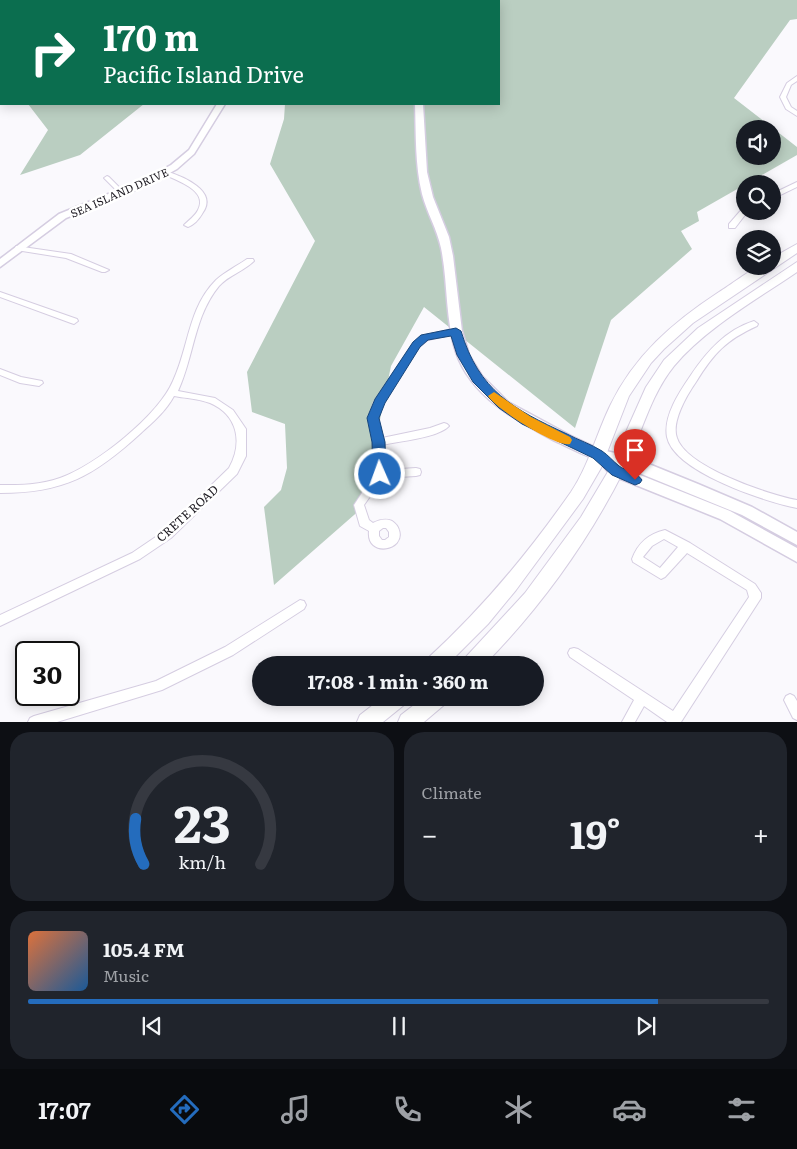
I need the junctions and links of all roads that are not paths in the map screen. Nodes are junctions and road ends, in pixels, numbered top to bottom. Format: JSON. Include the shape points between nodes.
{"nodes":[{"id":1,"x":797,"y":78,"type":"edge"},
{"id":2,"x":220,"y":105,"type":"edge"},
{"id":3,"x":419,"y":105,"type":"edge"},
{"id":4,"x":797,"y":114,"type":"edge"},
{"id":5,"x":165,"y":173,"type":"junction"},
{"id":6,"x":107,"y":178,"type":"dead end"},
{"id":7,"x":797,"y":184,"type":"edge"},
{"id":8,"x":121,"y":192,"type":"junction"},
{"id":9,"x":781,"y":192,"type":"edge"},
{"id":10,"x":737,"y":220,"type":"edge"},
{"id":11,"x":188,"y":225,"type":"dead end"},
{"id":12,"x":732,"y":226,"type":"dead end"},
{"id":13,"x":19,"y":248,"type":"junction"},
{"id":14,"x":797,"y":248,"type":"edge"},
{"id":15,"x":781,"y":258,"type":"edge"},
{"id":16,"x":250,"y":261,"type":"dead end"},
{"id":17,"x":0,"y":264,"type":"edge"},
{"id":18,"x":797,"y":266,"type":"edge"},
{"id":19,"x":105,"y":270,"type":"dead end"},
{"id":20,"x":756,"y":275,"type":"edge"},
{"id":21,"x":0,"y":294,"type":"edge"},
{"id":22,"x":74,"y":321,"type":"dead end"},
{"id":23,"x":754,"y":324,"type":"dead end"},
{"id":24,"x":456,"y":331,"type":"junction"},
{"id":25,"x":0,"y":372,"type":"edge"},
{"id":26,"x":38,"y":383,"type":"dead end"},
{"id":27,"x":173,"y":393,"type":"junction"},
{"id":28,"x":444,"y":426,"type":"dead end"},
{"id":29,"x":378,"y":442,"type":"junction"},
{"id":30,"x":598,"y":455,"type":"junction"},
{"id":31,"x":619,"y":465,"type":"junction"},
{"id":32,"x":416,"y":472,"type":"dead end"},
{"id":33,"x":380,"y":474,"type":"junction"},
{"id":34,"x":0,"y":489,"type":"edge"},
{"id":35,"x":797,"y":504,"type":"edge"},
{"id":36,"x":374,"y":529,"type":"dead end"},
{"id":37,"x":797,"y":539,"type":"edge"},
{"id":38,"x":686,"y":546,"type":"dead end"},
{"id":39,"x":797,"y":556,"type":"edge"},
{"id":40,"x":300,"y":605,"type":"dead end"},
{"id":41,"x":0,"y":621,"type":"edge"},
{"id":42,"x":574,"y":653,"type":"dead end"},
{"id":43,"x":443,"y":656,"type":"edge"},
{"id":44,"x":479,"y":656,"type":"edge"},
{"id":45,"x":642,"y":698,"type":"junction"},
{"id":46,"x":790,"y":700,"type":"dead end"},
{"id":47,"x":386,"y":706,"type":"edge"},
{"id":48,"x":427,"y":706,"type":"edge"},
{"id":49,"x":797,"y":714,"type":"edge"},
{"id":50,"x":673,"y":720,"type":"edge"},
{"id":51,"x":34,"y":722,"type":"edge"},
{"id":52,"x":367,"y":722,"type":"edge"},
{"id":53,"x":408,"y":722,"type":"edge"},
{"id":54,"x":628,"y":722,"type":"edge"}],
"edges":[{"from":1,"to":4,"type":"street","via":[[789,84],[783,96],[788,108]]},
{"from":2,"to":5,"type":"street","name":"SEA ISLAND DRIVE","via":[[206,125],[197,146]]},
{"from":3,"to":24,"type":"main road","via":[[422,172],[448,256]]},
{"from":5,"to":8,"type":"street","name":"SEA ISLAND DRIVE"},
{"from":5,"to":11,"type":"street","via":[[191,184],[204,200],[203,208]]},
{"from":6,"to":8,"type":"street"},
{"from":7,"to":9,"type":"street"},
{"from":8,"to":13,"type":"street","name":"SEA ISLAND DRIVE","via":[[69,213]]},
{"from":10,"to":12,"type":"street"},
{"from":13,"to":17,"type":"street","name":"SEA ISLAND DRIVE"},
{"from":13,"to":19,"type":"street","via":[[68,256]]},
{"from":14,"to":15,"type":"main road"},
{"from":16,"to":27,"type":"street","via":[[216,284],[198,312],[190,350]]},
{"from":18,"to":31,"type":"main road","via":[[714,322],[691,340],[669,364],[653,387]]},
{"from":20,"to":30,"type":"main road","via":[[663,340],[646,359],[619,402]]},
{"from":21,"to":22,"type":"street"},
{"from":23,"to":35,"type":"street","via":[[728,338],[703,364],[685,390],[670,426],[672,440],[689,459],[711,473],[764,497]]},
{"from":24,"to":29,"type":"street","via":[[425,338],[416,345],[379,402],[373,418]]},
{"from":24,"to":30,"type":"main road","via":[[463,355],[477,379],[504,405]]},
{"from":25,"to":26,"type":"street"},
{"from":27,"to":34,"type":"street","via":[[126,441],[88,470],[50,486]]},
{"from":27,"to":41,"type":"street","name":"CRETE ROAD","via":[[212,400],[230,412],[240,429],[241,456],[233,471],[167,534],[136,556]]},
{"from":28,"to":29,"type":"street"},
{"from":29,"to":33,"type":"street"},
{"from":30,"to":31,"type":"main road"},
{"from":30,"to":43,"type":"main road","via":[[572,504],[533,556],[489,609]]},
{"from":31,"to":37,"type":"main road","via":[[747,511]]},
{"from":31,"to":39,"type":"main road","via":[[749,527]]},
{"from":31,"to":44,"type":"main road","via":[[565,554],[518,614]]},
{"from":32,"to":33,"type":"street"},
{"from":33,"to":36,"type":"street","via":[[360,505],[364,523]]},
{"from":38,"to":50,"type":"street","via":[[751,587],[755,593]]},
{"from":40,"to":51,"type":"street","via":[[229,651],[158,686]]},
{"from":42,"to":45,"type":"street"},
{"from":45,"to":50,"type":"street"},
{"from":45,"to":54,"type":"street"},
{"from":46,"to":49,"type":"street"},
{"from":47,"to":52,"type":"main road"},
{"from":48,"to":53,"type":"main road"}]}
